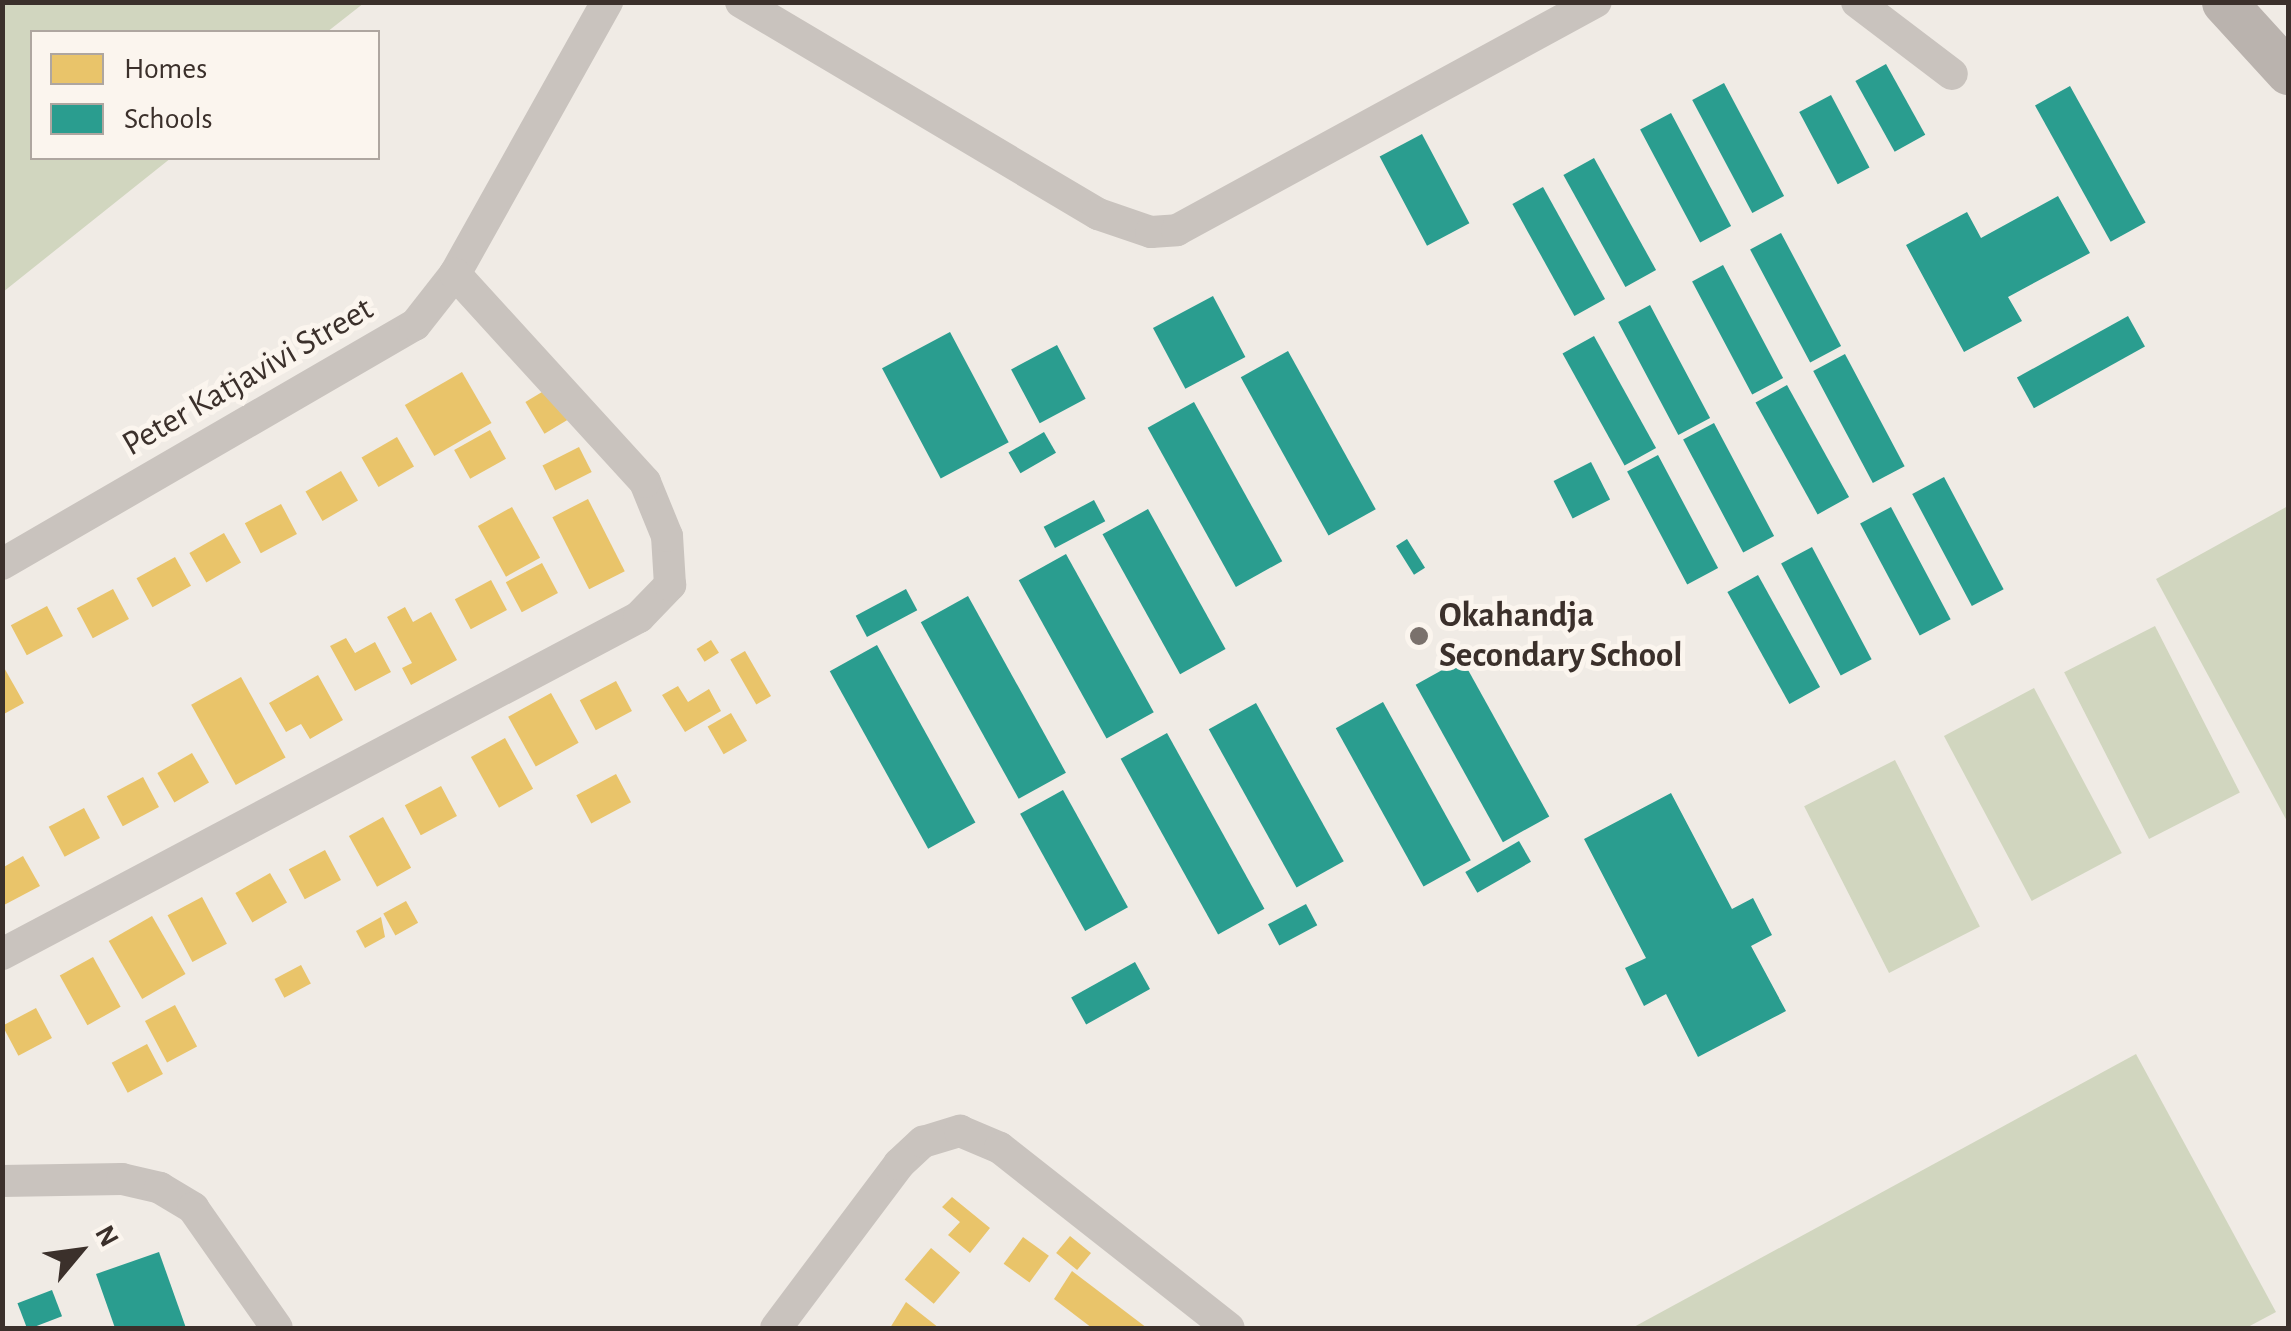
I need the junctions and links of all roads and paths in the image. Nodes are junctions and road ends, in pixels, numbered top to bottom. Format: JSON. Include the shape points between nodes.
{"nodes":[{"id":1,"x":608,"y":2,"type":"edge"},
{"id":2,"x":741,"y":2,"type":"edge"},
{"id":3,"x":1596,"y":2,"type":"edge"},
{"id":4,"x":1857,"y":2,"type":"edge"},
{"id":5,"x":2224,"y":2,"type":"edge"},
{"id":6,"x":2288,"y":72,"type":"edge"},
{"id":7,"x":1952,"y":74,"type":"dead end"},
{"id":8,"x":456,"y":274,"type":"junction"},
{"id":9,"x":2,"y":564,"type":"edge"},
{"id":10,"x":2,"y":954,"type":"edge"},
{"id":11,"x":2,"y":1182,"type":"edge"},
{"id":12,"x":1207,"y":1322,"type":"edge"},
{"id":13,"x":277,"y":1328,"type":"edge"},
{"id":14,"x":776,"y":1328,"type":"edge"}],
"edges":[{"from":1,"to":8,"type":"street","name":"Peter Katjavivi Street"},
{"from":2,"to":3,"type":"street","via":[[1098,214],[1151,232],[1177,230]]},
{"from":4,"to":7,"type":"street"},
{"from":5,"to":6,"type":"street"},
{"from":8,"to":9,"type":"street","name":"Peter Katjavivi Street","via":[[415,325],[356,364]]},
{"from":8,"to":10,"type":"street","via":[[645,482],[667,536],[670,584],[638,617]]},
{"from":11,"to":13,"type":"street","via":[[122,1179],[160,1188],[192,1208]]},
{"from":12,"to":14,"type":"street","via":[[1000,1148],[960,1131],[922,1142],[898,1164]]}]}
